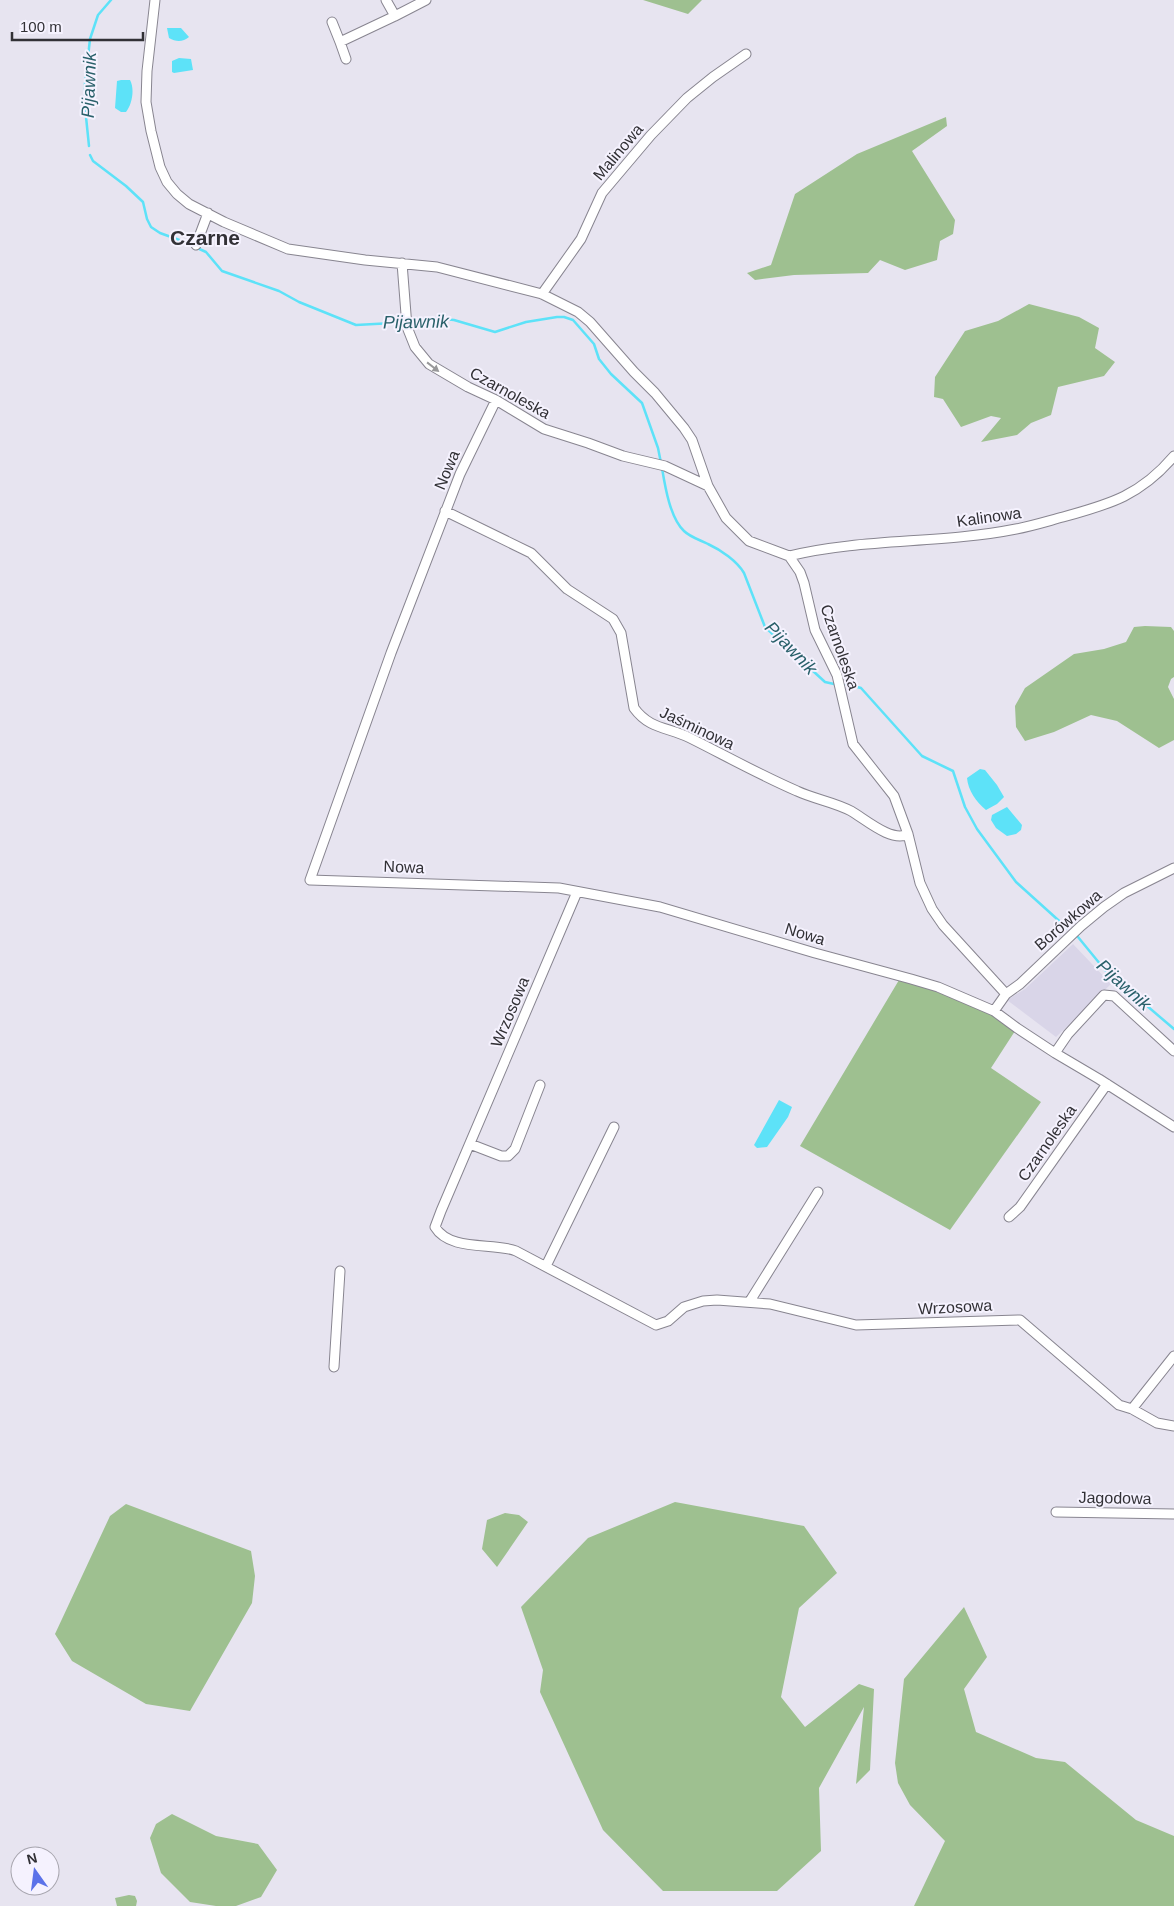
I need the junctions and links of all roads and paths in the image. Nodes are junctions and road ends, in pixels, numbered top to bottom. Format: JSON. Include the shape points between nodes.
{"nodes":[{"id":1,"x":155,"y":0,"type":"edge"},
{"id":2,"x":386,"y":0,"type":"edge"},
{"id":3,"x":426,"y":0,"type":"edge"},
{"id":4,"x":395,"y":16,"type":"junction"},
{"id":5,"x":332,"y":22,"type":"dead end"},
{"id":6,"x":340,"y":42,"type":"junction"},
{"id":7,"x":746,"y":54,"type":"dead end"},
{"id":8,"x":346,"y":59,"type":"dead end"},
{"id":9,"x":208,"y":213,"type":"junction"},
{"id":10,"x":196,"y":245,"type":"dead end"},
{"id":11,"x":402,"y":263,"type":"junction"},
{"id":12,"x":542,"y":294,"type":"junction"},
{"id":13,"x":496,"y":400,"type":"junction"},
{"id":14,"x":1174,"y":456,"type":"edge"},
{"id":15,"x":708,"y":486,"type":"junction"},
{"id":16,"x":445,"y":512,"type":"junction"},
{"id":17,"x":789,"y":556,"type":"junction"},
{"id":18,"x":908,"y":834,"type":"junction"},
{"id":19,"x":1174,"y":868,"type":"edge"},
{"id":20,"x":577,"y":892,"type":"junction"},
{"id":21,"x":1006,"y":994,"type":"junction"},
{"id":22,"x":994,"y":1010,"type":"junction"},
{"id":23,"x":1174,"y":1051,"type":"edge"},
{"id":24,"x":1055,"y":1053,"type":"junction"},
{"id":25,"x":1107,"y":1084,"type":"junction"},
{"id":26,"x":540,"y":1085,"type":"dead end"},
{"id":27,"x":614,"y":1127,"type":"dead end"},
{"id":28,"x":1174,"y":1127,"type":"edge"},
{"id":29,"x":470,"y":1144,"type":"junction"},
{"id":30,"x":818,"y":1192,"type":"dead end"},
{"id":31,"x":1009,"y":1217,"type":"dead end"},
{"id":32,"x":546,"y":1266,"type":"junction"},
{"id":33,"x":340,"y":1271,"type":"dead end"},
{"id":34,"x":750,"y":1301,"type":"junction"},
{"id":35,"x":1174,"y":1356,"type":"edge"},
{"id":36,"x":334,"y":1367,"type":"dead end"},
{"id":37,"x":1132,"y":1409,"type":"junction"},
{"id":38,"x":1174,"y":1426,"type":"edge"},
{"id":39,"x":1056,"y":1512,"type":"dead end"},
{"id":40,"x":1174,"y":1514,"type":"edge"}],
"edges":[{"from":1,"to":9,"type":"street","via":[[146,102],[150,131],[164,176],[176,194]]},
{"from":2,"to":4,"type":"street"},
{"from":3,"to":4,"type":"street"},
{"from":4,"to":6,"type":"street"},
{"from":5,"to":6,"type":"street"},
{"from":6,"to":8,"type":"street"},
{"from":7,"to":12,"type":"street","name":"Malinowa","via":[[687,98],[651,135],[602,193],[580,239]]},
{"from":9,"to":10,"type":"street"},
{"from":9,"to":11,"type":"street","via":[[288,249]]},
{"from":11,"to":12,"type":"street","via":[[437,267]]},
{"from":11,"to":13,"type":"street","name":"Czarnoleska","one_way":true,"via":[[405,315],[415,347],[429,364]]},
{"from":12,"to":15,"type":"street","via":[[578,312],[590,322],[655,393],[692,440]]},
{"from":13,"to":15,"type":"street","name":"Czarnoleska","via":[[544,430],[665,466]]},
{"from":13,"to":16,"type":"street","name":"Nowa"},
{"from":14,"to":17,"type":"street","name":"Kalinowa","via":[[1144,486],[1128,495],[1086,511],[1016,530],[818,549]]},
{"from":15,"to":17,"type":"street","via":[[726,518],[749,541]]},
{"from":16,"to":18,"type":"street","name":"Jaśminowa","via":[[531,553],[567,589],[613,620],[621,633],[634,708],[647,721],[688,737],[799,792],[848,810],[884,832],[898,837]]},
{"from":16,"to":20,"type":"street","name":"Nowa","via":[[310,880],[537,886]]},
{"from":17,"to":18,"type":"street","name":"Czarnoleska","via":[[804,583],[815,630],[837,675],[853,744],[894,796]]},
{"from":18,"to":21,"type":"street","name":"Czarnoleska","via":[[920,883],[932,909],[942,925]]},
{"from":19,"to":21,"type":"street","name":"Borówkowa","via":[[1104,907]]},
{"from":20,"to":22,"type":"street","name":"Nowa","via":[[660,907],[938,987]]},
{"from":20,"to":29,"type":"street","name":"Wrzosowa"},
{"from":21,"to":22,"type":"street","name":"Borówkowa"},
{"from":22,"to":24,"type":"street"},
{"from":23,"to":24,"type":"street","via":[[1114,996],[1104,995]]},
{"from":24,"to":25,"type":"street"},
{"from":25,"to":28,"type":"street"},
{"from":25,"to":31,"type":"street","name":"Czarnoleska","via":[[1020,1207]]},
{"from":26,"to":29,"type":"street","via":[[515,1149],[508,1156]]},
{"from":27,"to":32,"type":"street"},
{"from":29,"to":32,"type":"street","name":"Wrzosowa","via":[[435,1227],[464,1244],[507,1248]]},
{"from":30,"to":34,"type":"street"},
{"from":32,"to":34,"type":"street","name":"Wrzosowa","via":[[656,1325],[668,1321],[684,1307],[703,1301]]},
{"from":33,"to":36,"type":"street"},
{"from":34,"to":37,"type":"street","name":"Wrzosowa","via":[[856,1325],[1020,1320],[1119,1405]]},
{"from":35,"to":37,"type":"street"},
{"from":37,"to":38,"type":"street","name":"Wrzosowa","via":[[1157,1423]]},
{"from":39,"to":40,"type":"street","name":"Jagodowa"}]}
